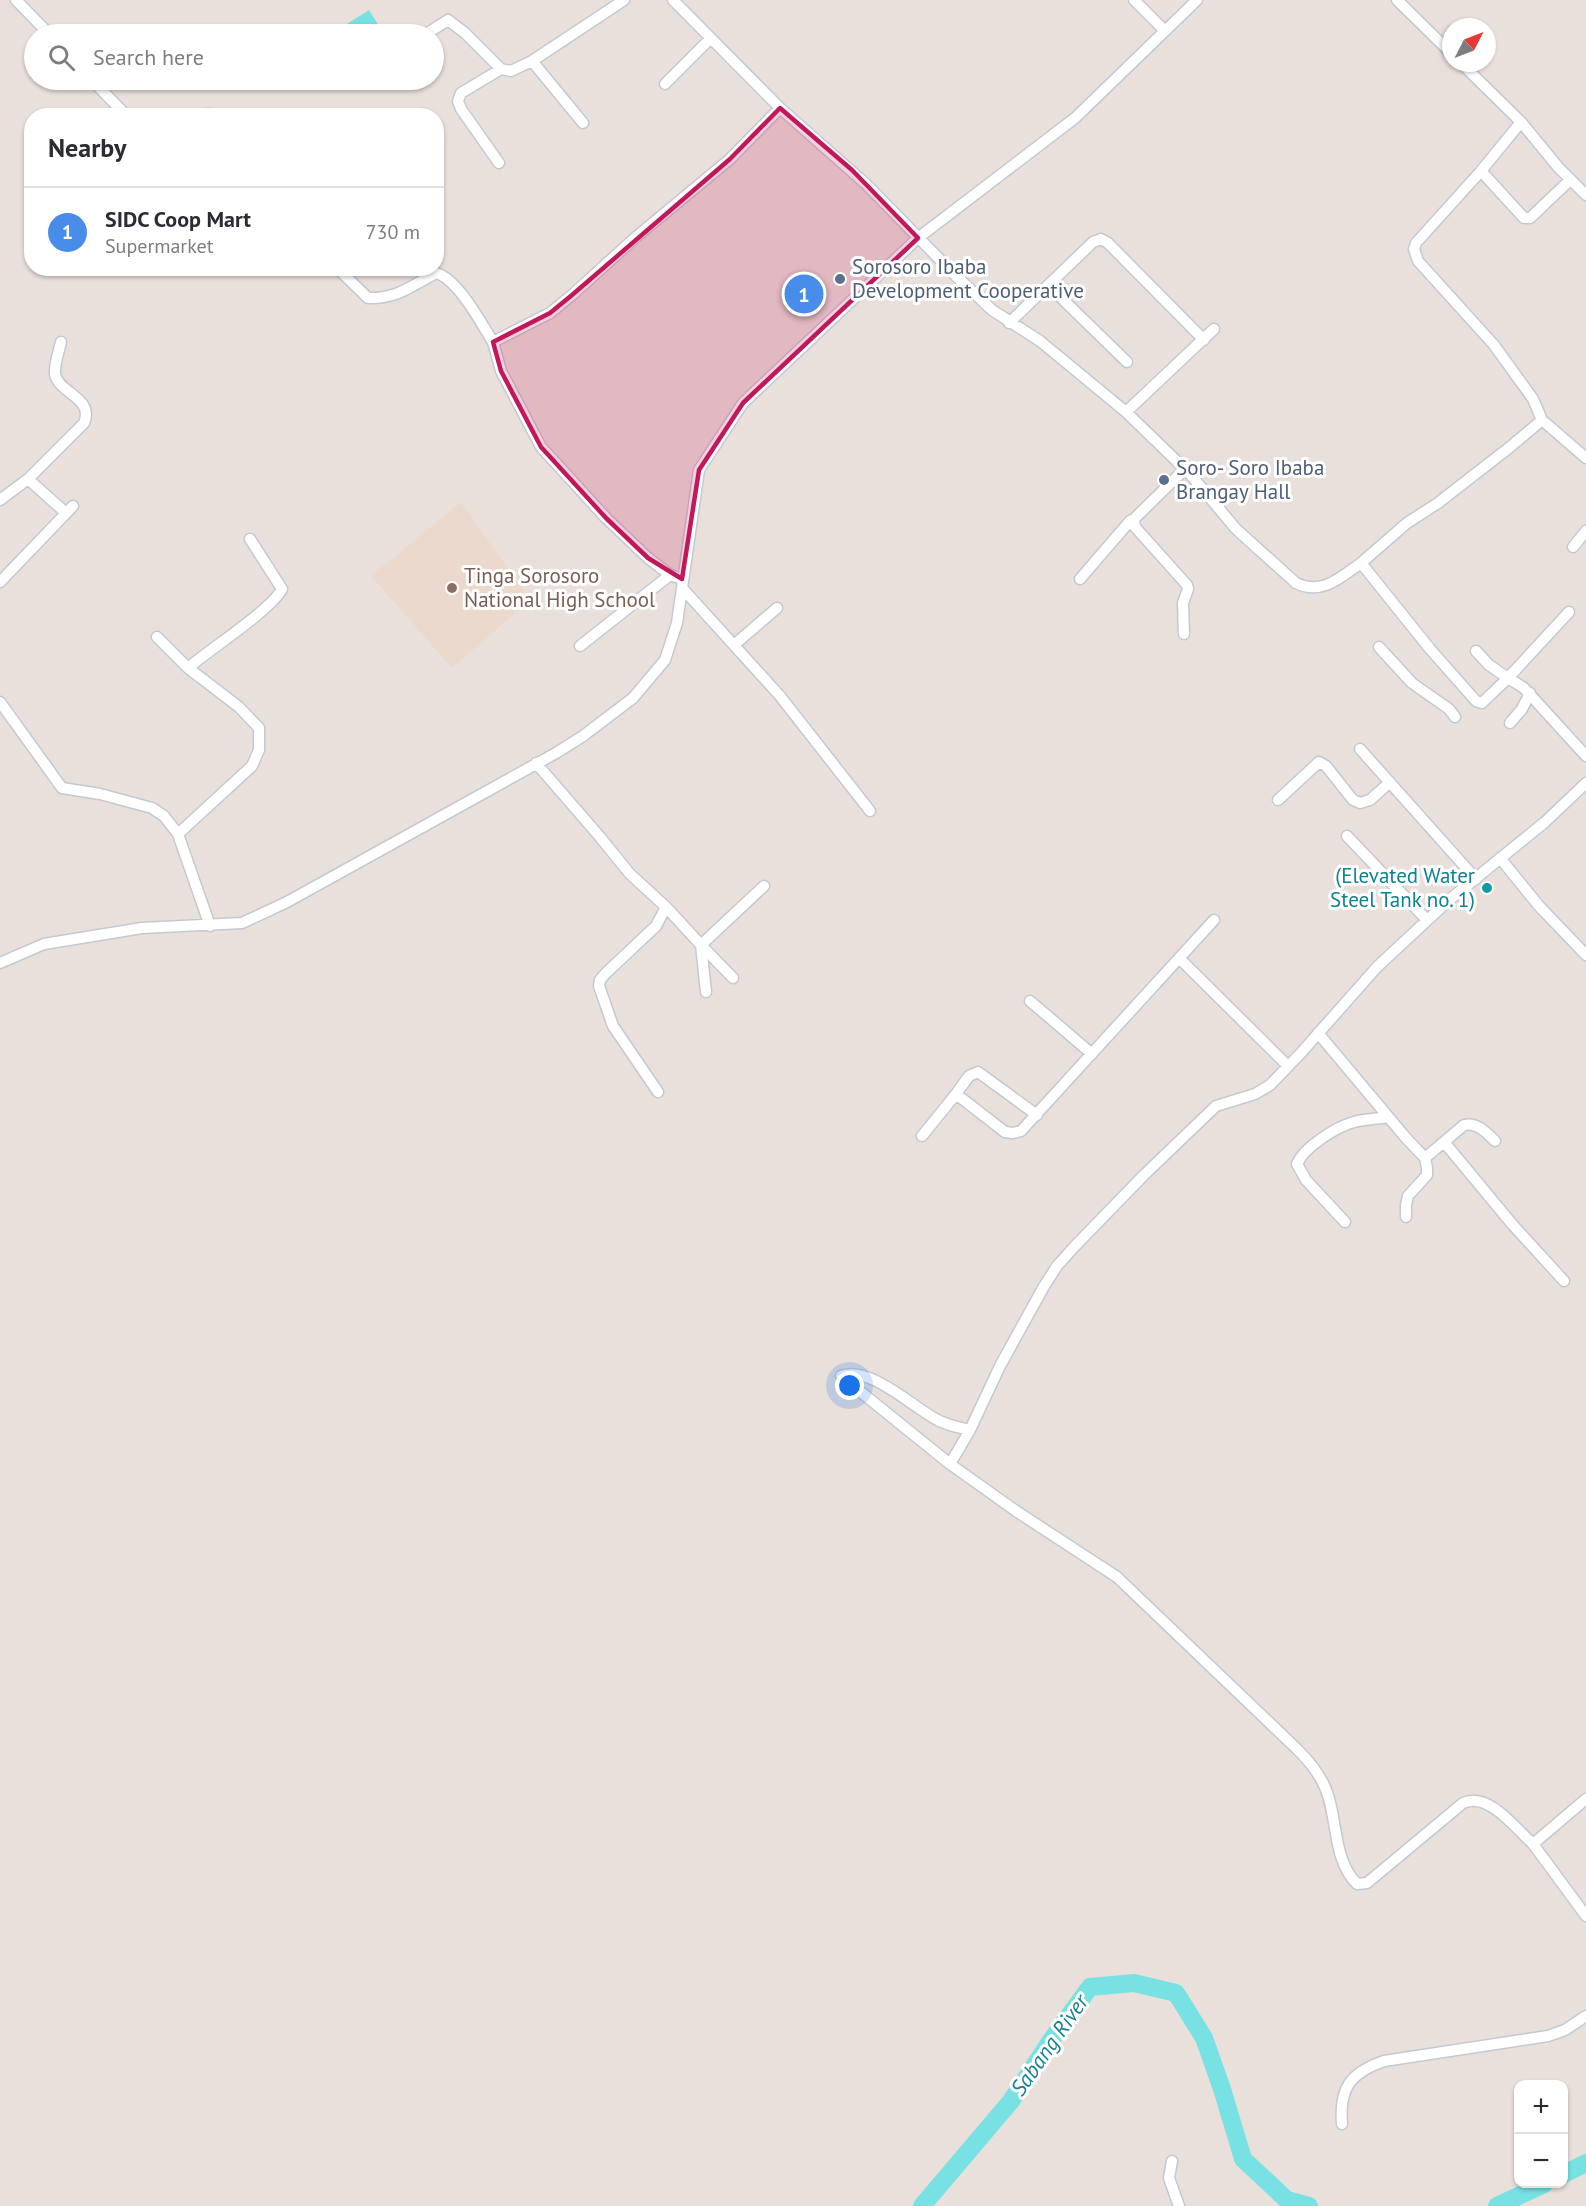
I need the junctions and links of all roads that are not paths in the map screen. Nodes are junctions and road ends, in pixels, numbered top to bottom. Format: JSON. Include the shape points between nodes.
{"nodes":[{"id":1,"x":16,"y":0,"type":"edge"},
{"id":2,"x":624,"y":0,"type":"edge"},
{"id":3,"x":673,"y":0,"type":"edge"},
{"id":4,"x":1134,"y":0,"type":"edge"},
{"id":5,"x":1197,"y":0,"type":"edge"},
{"id":6,"x":1398,"y":0,"type":"edge"},
{"id":7,"x":39,"y":24,"type":"edge"},
{"id":8,"x":442,"y":24,"type":"edge"},
{"id":9,"x":1165,"y":31,"type":"junction"},
{"id":10,"x":710,"y":39,"type":"junction"},
{"id":11,"x":1442,"y":44,"type":"edge"},
{"id":12,"x":532,"y":61,"type":"junction"},
{"id":13,"x":501,"y":69,"type":"junction"},
{"id":14,"x":1470,"y":72,"type":"edge"},
{"id":15,"x":665,"y":84,"type":"dead end"},
{"id":16,"x":102,"y":90,"type":"edge"},
{"id":17,"x":119,"y":108,"type":"edge"},
{"id":18,"x":780,"y":108,"type":"junction"},
{"id":19,"x":1521,"y":122,"type":"junction"},
{"id":20,"x":583,"y":123,"type":"dead end"},
{"id":21,"x":499,"y":163,"type":"dead end"},
{"id":22,"x":1481,"y":171,"type":"junction"},
{"id":23,"x":1570,"y":180,"type":"junction"},
{"id":24,"x":1586,"y":195,"type":"edge"},
{"id":25,"x":918,"y":238,"type":"junction"},
{"id":26,"x":345,"y":276,"type":"edge"},
{"id":27,"x":431,"y":276,"type":"edge"},
{"id":28,"x":444,"y":276,"type":"edge"},
{"id":29,"x":1048,"y":285,"type":"junction"},
{"id":30,"x":1009,"y":323,"type":"junction"},
{"id":31,"x":1214,"y":329,"type":"dead end"},
{"id":32,"x":1203,"y":339,"type":"junction"},
{"id":33,"x":61,"y":342,"type":"dead end"},
{"id":34,"x":493,"y":342,"type":"junction"},
{"id":35,"x":1127,"y":362,"type":"dead end"},
{"id":36,"x":1126,"y":412,"type":"junction"},
{"id":37,"x":1542,"y":420,"type":"junction"},
{"id":38,"x":1586,"y":458,"type":"edge"},
{"id":39,"x":1185,"y":469,"type":"junction"},
{"id":40,"x":28,"y":479,"type":"junction"},
{"id":41,"x":0,"y":500,"type":"edge"},
{"id":42,"x":1134,"y":519,"type":"junction"},
{"id":43,"x":1586,"y":531,"type":"edge"},
{"id":44,"x":250,"y":539,"type":"dead end"},
{"id":45,"x":1573,"y":547,"type":"dead end"},
{"id":46,"x":1361,"y":563,"type":"junction"},
{"id":47,"x":670,"y":575,"type":"junction"},
{"id":48,"x":1080,"y":579,"type":"dead end"},
{"id":49,"x":0,"y":582,"type":"edge"},
{"id":50,"x":682,"y":584,"type":"junction"},
{"id":51,"x":777,"y":608,"type":"dead end"},
{"id":52,"x":1569,"y":612,"type":"dead end"},
{"id":53,"x":1184,"y":634,"type":"dead end"},
{"id":54,"x":157,"y":637,"type":"dead end"},
{"id":55,"x":734,"y":645,"type":"junction"},
{"id":56,"x":580,"y":646,"type":"dead end"},
{"id":57,"x":1379,"y":647,"type":"dead end"},
{"id":58,"x":1476,"y":651,"type":"dead end"},
{"id":59,"x":188,"y":668,"type":"junction"},
{"id":60,"x":1508,"y":678,"type":"junction"},
{"id":61,"x":1530,"y":693,"type":"junction"},
{"id":62,"x":0,"y":702,"type":"edge"},
{"id":63,"x":1455,"y":717,"type":"dead end"},
{"id":64,"x":1510,"y":723,"type":"dead end"},
{"id":65,"x":1360,"y":749,"type":"dead end"},
{"id":66,"x":1586,"y":756,"type":"edge"},
{"id":67,"x":536,"y":763,"type":"junction"},
{"id":68,"x":1390,"y":782,"type":"junction"},
{"id":69,"x":1586,"y":783,"type":"edge"},
{"id":70,"x":1278,"y":800,"type":"dead end"},
{"id":71,"x":870,"y":811,"type":"dead end"},
{"id":72,"x":178,"y":834,"type":"junction"},
{"id":73,"x":1347,"y":836,"type":"dead end"},
{"id":74,"x":1500,"y":858,"type":"junction"},
{"id":75,"x":1476,"y":879,"type":"junction"},
{"id":76,"x":764,"y":886,"type":"dead end"},
{"id":77,"x":666,"y":907,"type":"junction"},
{"id":78,"x":1214,"y":920,"type":"dead end"},
{"id":79,"x":1427,"y":920,"type":"junction"},
{"id":80,"x":210,"y":926,"type":"junction"},
{"id":81,"x":701,"y":945,"type":"junction"},
{"id":82,"x":1586,"y":955,"type":"edge"},
{"id":83,"x":1179,"y":958,"type":"junction"},
{"id":84,"x":0,"y":963,"type":"edge"},
{"id":85,"x":734,"y":978,"type":"dead end"},
{"id":86,"x":706,"y":992,"type":"dead end"},
{"id":87,"x":1030,"y":1001,"type":"dead end"},
{"id":88,"x":1318,"y":1033,"type":"junction"},
{"id":89,"x":1092,"y":1054,"type":"junction"},
{"id":90,"x":1288,"y":1066,"type":"junction"},
{"id":91,"x":658,"y":1092,"type":"dead end"},
{"id":92,"x":956,"y":1094,"type":"junction"},
{"id":93,"x":1037,"y":1114,"type":"junction"},
{"id":94,"x":1388,"y":1117,"type":"junction"},
{"id":95,"x":922,"y":1136,"type":"dead end"},
{"id":96,"x":1495,"y":1141,"type":"dead end"},
{"id":97,"x":1444,"y":1142,"type":"junction"},
{"id":98,"x":1425,"y":1158,"type":"junction"},
{"id":99,"x":1406,"y":1217,"type":"dead end"},
{"id":100,"x":1346,"y":1222,"type":"dead end"},
{"id":101,"x":1563,"y":1281,"type":"dead end"},
{"id":102,"x":970,"y":1430,"type":"junction"},
{"id":103,"x":950,"y":1464,"type":"junction"},
{"id":104,"x":1586,"y":1799,"type":"edge"},
{"id":105,"x":1533,"y":1844,"type":"junction"},
{"id":106,"x":1586,"y":1916,"type":"edge"},
{"id":107,"x":1586,"y":2016,"type":"edge"},
{"id":108,"x":1342,"y":2124,"type":"dead end"},
{"id":109,"x":1172,"y":2161,"type":"dead end"},
{"id":110,"x":1179,"y":2206,"type":"edge"}],
"edges":[{"from":1,"to":7,"type":"street"},
{"from":2,"to":12,"type":"street"},
{"from":3,"to":10,"type":"street"},
{"from":4,"to":9,"type":"street"},
{"from":5,"to":9,"type":"street"},
{"from":6,"to":11,"type":"street"},
{"from":8,"to":13,"type":"street","via":[[448,20]]},
{"from":9,"to":25,"type":"street","via":[[1075,118]]},
{"from":10,"to":15,"type":"street"},
{"from":10,"to":18,"type":"street"},
{"from":12,"to":13,"type":"street","via":[[511,71]]},
{"from":12,"to":20,"type":"street"},
{"from":13,"to":21,"type":"street","via":[[461,93],[458,101]]},
{"from":14,"to":19,"type":"street"},
{"from":16,"to":17,"type":"street"},
{"from":18,"to":25,"type":"street","via":[[852,170]]},
{"from":18,"to":34,"type":"street","via":[[730,159],[550,313]]},
{"from":19,"to":22,"type":"street"},
{"from":19,"to":23,"type":"street"},
{"from":22,"to":23,"type":"street","via":[[1524,218],[1530,218]]},
{"from":22,"to":37,"type":"street","via":[[1414,249],[1418,261],[1519,378]]},
{"from":23,"to":24,"type":"street"},
{"from":25,"to":30,"type":"street"},
{"from":25,"to":50,"type":"street","via":[[743,403],[699,470]]},
{"from":26,"to":27,"type":"street","via":[[368,298],[394,296]]},
{"from":28,"to":34,"type":"street","via":[[473,310]]},
{"from":29,"to":30,"type":"street"},
{"from":29,"to":32,"type":"street","via":[[1093,242],[1104,240]]},
{"from":29,"to":35,"type":"street"},
{"from":30,"to":36,"type":"street","via":[[1040,341]]},
{"from":31,"to":32,"type":"street"},
{"from":32,"to":36,"type":"street"},
{"from":33,"to":40,"type":"street","via":[[55,374],[85,407],[87,416]]},
{"from":34,"to":47,"type":"street","via":[[501,371],[541,447],[606,518]]},
{"from":36,"to":39,"type":"street"},
{"from":37,"to":38,"type":"street"},
{"from":37,"to":46,"type":"street"},
{"from":39,"to":42,"type":"street"},
{"from":39,"to":46,"type":"street","via":[[1236,530],[1296,583],[1318,588]]},
{"from":40,"to":41,"type":"street"},
{"from":40,"to":49,"type":"street","via":[[70,510]]},
{"from":42,"to":48,"type":"street"},
{"from":42,"to":53,"type":"street","via":[[1135,527],[1187,585]]},
{"from":43,"to":45,"type":"street"},
{"from":44,"to":59,"type":"street","via":[[282,589]]},
{"from":46,"to":60,"type":"street","via":[[1476,701],[1482,703]]},
{"from":47,"to":50,"type":"street"},
{"from":47,"to":56,"type":"street"},
{"from":50,"to":55,"type":"street"},
{"from":50,"to":67,"type":"street","via":[[677,623],[665,660],[633,698],[583,736]]},
{"from":51,"to":55,"type":"street"},
{"from":52,"to":60,"type":"street"},
{"from":54,"to":59,"type":"street"},
{"from":55,"to":71,"type":"street","via":[[780,696]]},
{"from":57,"to":63,"type":"street","via":[[1412,683]]},
{"from":58,"to":60,"type":"street"},
{"from":59,"to":72,"type":"street","via":[[239,707],[259,728],[261,739],[252,766]]},
{"from":60,"to":61,"type":"street"},
{"from":61,"to":64,"type":"street"},
{"from":61,"to":66,"type":"street"},
{"from":62,"to":72,"type":"street","via":[[62,788],[152,808]]},
{"from":65,"to":68,"type":"street"},
{"from":67,"to":77,"type":"street","via":[[630,874]]},
{"from":67,"to":80,"type":"street","via":[[287,902],[242,924]]},
{"from":68,"to":70,"type":"street","via":[[1370,800],[1360,803],[1318,762]]},
{"from":68,"to":75,"type":"street"},
{"from":69,"to":74,"type":"street"},
{"from":72,"to":80,"type":"street"},
{"from":73,"to":79,"type":"street"},
{"from":74,"to":75,"type":"street"},
{"from":74,"to":82,"type":"street"},
{"from":75,"to":79,"type":"street"},
{"from":76,"to":81,"type":"street"},
{"from":77,"to":81,"type":"street"},
{"from":77,"to":91,"type":"street","via":[[656,926],[605,974],[599,986],[613,1026]]},
{"from":78,"to":83,"type":"street"},
{"from":79,"to":88,"type":"street"},
{"from":80,"to":84,"type":"street","via":[[142,928],[44,944]]},
{"from":81,"to":85,"type":"street"},
{"from":81,"to":86,"type":"street"},
{"from":83,"to":89,"type":"street"},
{"from":83,"to":90,"type":"street"},
{"from":87,"to":89,"type":"street"},
{"from":88,"to":90,"type":"street"},
{"from":88,"to":94,"type":"street"},
{"from":89,"to":93,"type":"street"},
{"from":90,"to":102,"type":"street","via":[[1255,1094],[1216,1106],[1057,1266],[1000,1366]]},
{"from":92,"to":93,"type":"street","via":[[1005,1132],[1021,1131]]},
{"from":92,"to":93,"type":"street","via":[[969,1076],[978,1072]]},
{"from":92,"to":95,"type":"street"},
{"from":94,"to":98,"type":"street"},
{"from":94,"to":100,"type":"street","via":[[1354,1122],[1324,1137],[1305,1151],[1297,1164],[1306,1180]]},
{"from":96,"to":97,"type":"street","via":[[1470,1123]]},
{"from":97,"to":98,"type":"street"},
{"from":97,"to":101,"type":"street"},
{"from":98,"to":99,"type":"street","via":[[1426,1175],[1408,1196]]},
{"from":102,"to":103,"type":"street"},
{"from":102,"to":103,"type":"street","via":[[944,1424],[867,1378],[855,1374],[841,1376]]},
{"from":103,"to":105,"type":"street","via":[[1117,1577],[1298,1750],[1324,1785],[1342,1862],[1357,1884],[1367,1883],[1471,1799],[1480,1799],[1493,1807]]},
{"from":104,"to":105,"type":"street"},
{"from":105,"to":106,"type":"street"},
{"from":107,"to":108,"type":"street","via":[[1548,2036],[1384,2061],[1368,2067],[1357,2074],[1343,2093]]},
{"from":109,"to":110,"type":"street","via":[[1169,2178]]}]}
